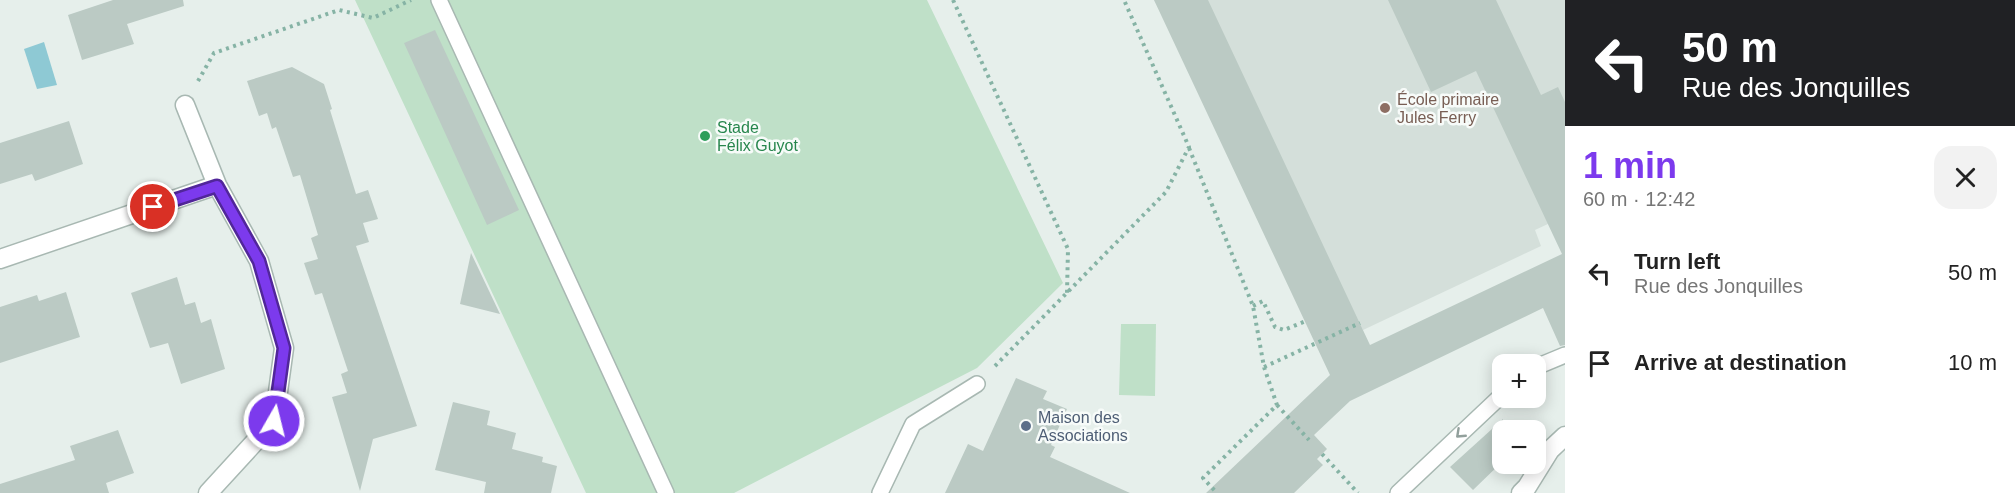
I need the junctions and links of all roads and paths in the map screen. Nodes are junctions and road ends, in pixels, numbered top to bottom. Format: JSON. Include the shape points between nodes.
{"nodes":[{"id":1,"x":411,"y":0,"type":"edge"},
{"id":2,"x":439,"y":0,"type":"edge"},
{"id":3,"x":953,"y":0,"type":"edge"},
{"id":4,"x":1124,"y":0,"type":"edge"},
{"id":5,"x":185,"y":105,"type":"joint"},
{"id":6,"x":1189,"y":147,"type":"junction"},
{"id":7,"x":217,"y":186,"type":"junction"},
{"id":8,"x":0,"y":259,"type":"edge"},
{"id":9,"x":1066,"y":293,"type":"junction"},
{"id":10,"x":1253,"y":306,"type":"junction"},
{"id":11,"x":1306,"y":321,"type":"dead end"},
{"id":12,"x":1360,"y":323,"type":"dead end"},
{"id":13,"x":1565,"y":355,"type":"edge"},
{"id":14,"x":1546,"y":363,"type":"edge"},
{"id":15,"x":1264,"y":368,"type":"junction"},
{"id":16,"x":977,"y":384,"type":"joint"},
{"id":17,"x":1492,"y":404,"type":"edge"},
{"id":18,"x":1277,"y":405,"type":"junction"},
{"id":19,"x":1565,"y":436,"type":"edge"},
{"id":20,"x":1309,"y":440,"type":"dead end"},
{"id":21,"x":1322,"y":454,"type":"dead end"},
{"id":22,"x":208,"y":493,"type":"edge"},
{"id":23,"x":666,"y":493,"type":"edge"},
{"id":24,"x":880,"y":493,"type":"edge"},
{"id":25,"x":1217,"y":493,"type":"edge"},
{"id":26,"x":1358,"y":493,"type":"edge"},
{"id":27,"x":1398,"y":493,"type":"edge"},
{"id":28,"x":1521,"y":493,"type":"edge"}],
"edges":[{"from":1,"to":5,"type":"path","via":[[372,18],[339,10],[214,53]]},
{"from":2,"to":23,"type":"lane"},
{"from":3,"to":9,"type":"path","via":[[1068,249]]},
{"from":4,"to":6,"type":"path"},
{"from":5,"to":7,"type":"street"},
{"from":6,"to":9,"type":"path","via":[[1166,192]]},
{"from":6,"to":10,"type":"path"},
{"from":7,"to":8,"type":"street"},
{"from":7,"to":22,"type":"street","via":[[259,261],[284,348],[274,421]]},
{"from":9,"to":16,"type":"path"},
{"from":10,"to":11,"type":"path","via":[[1263,301],[1275,327],[1284,330]]},
{"from":10,"to":15,"type":"path"},
{"from":12,"to":15,"type":"path"},
{"from":13,"to":14,"type":"lane"},
{"from":15,"to":18,"type":"path"},
{"from":16,"to":24,"type":"lane","via":[[913,424]]},
{"from":17,"to":27,"type":"lane","one_way":true},
{"from":18,"to":20,"type":"path"},
{"from":18,"to":25,"type":"path","via":[[1203,478]]},
{"from":19,"to":28,"type":"street"},
{"from":21,"to":26,"type":"path"}]}
